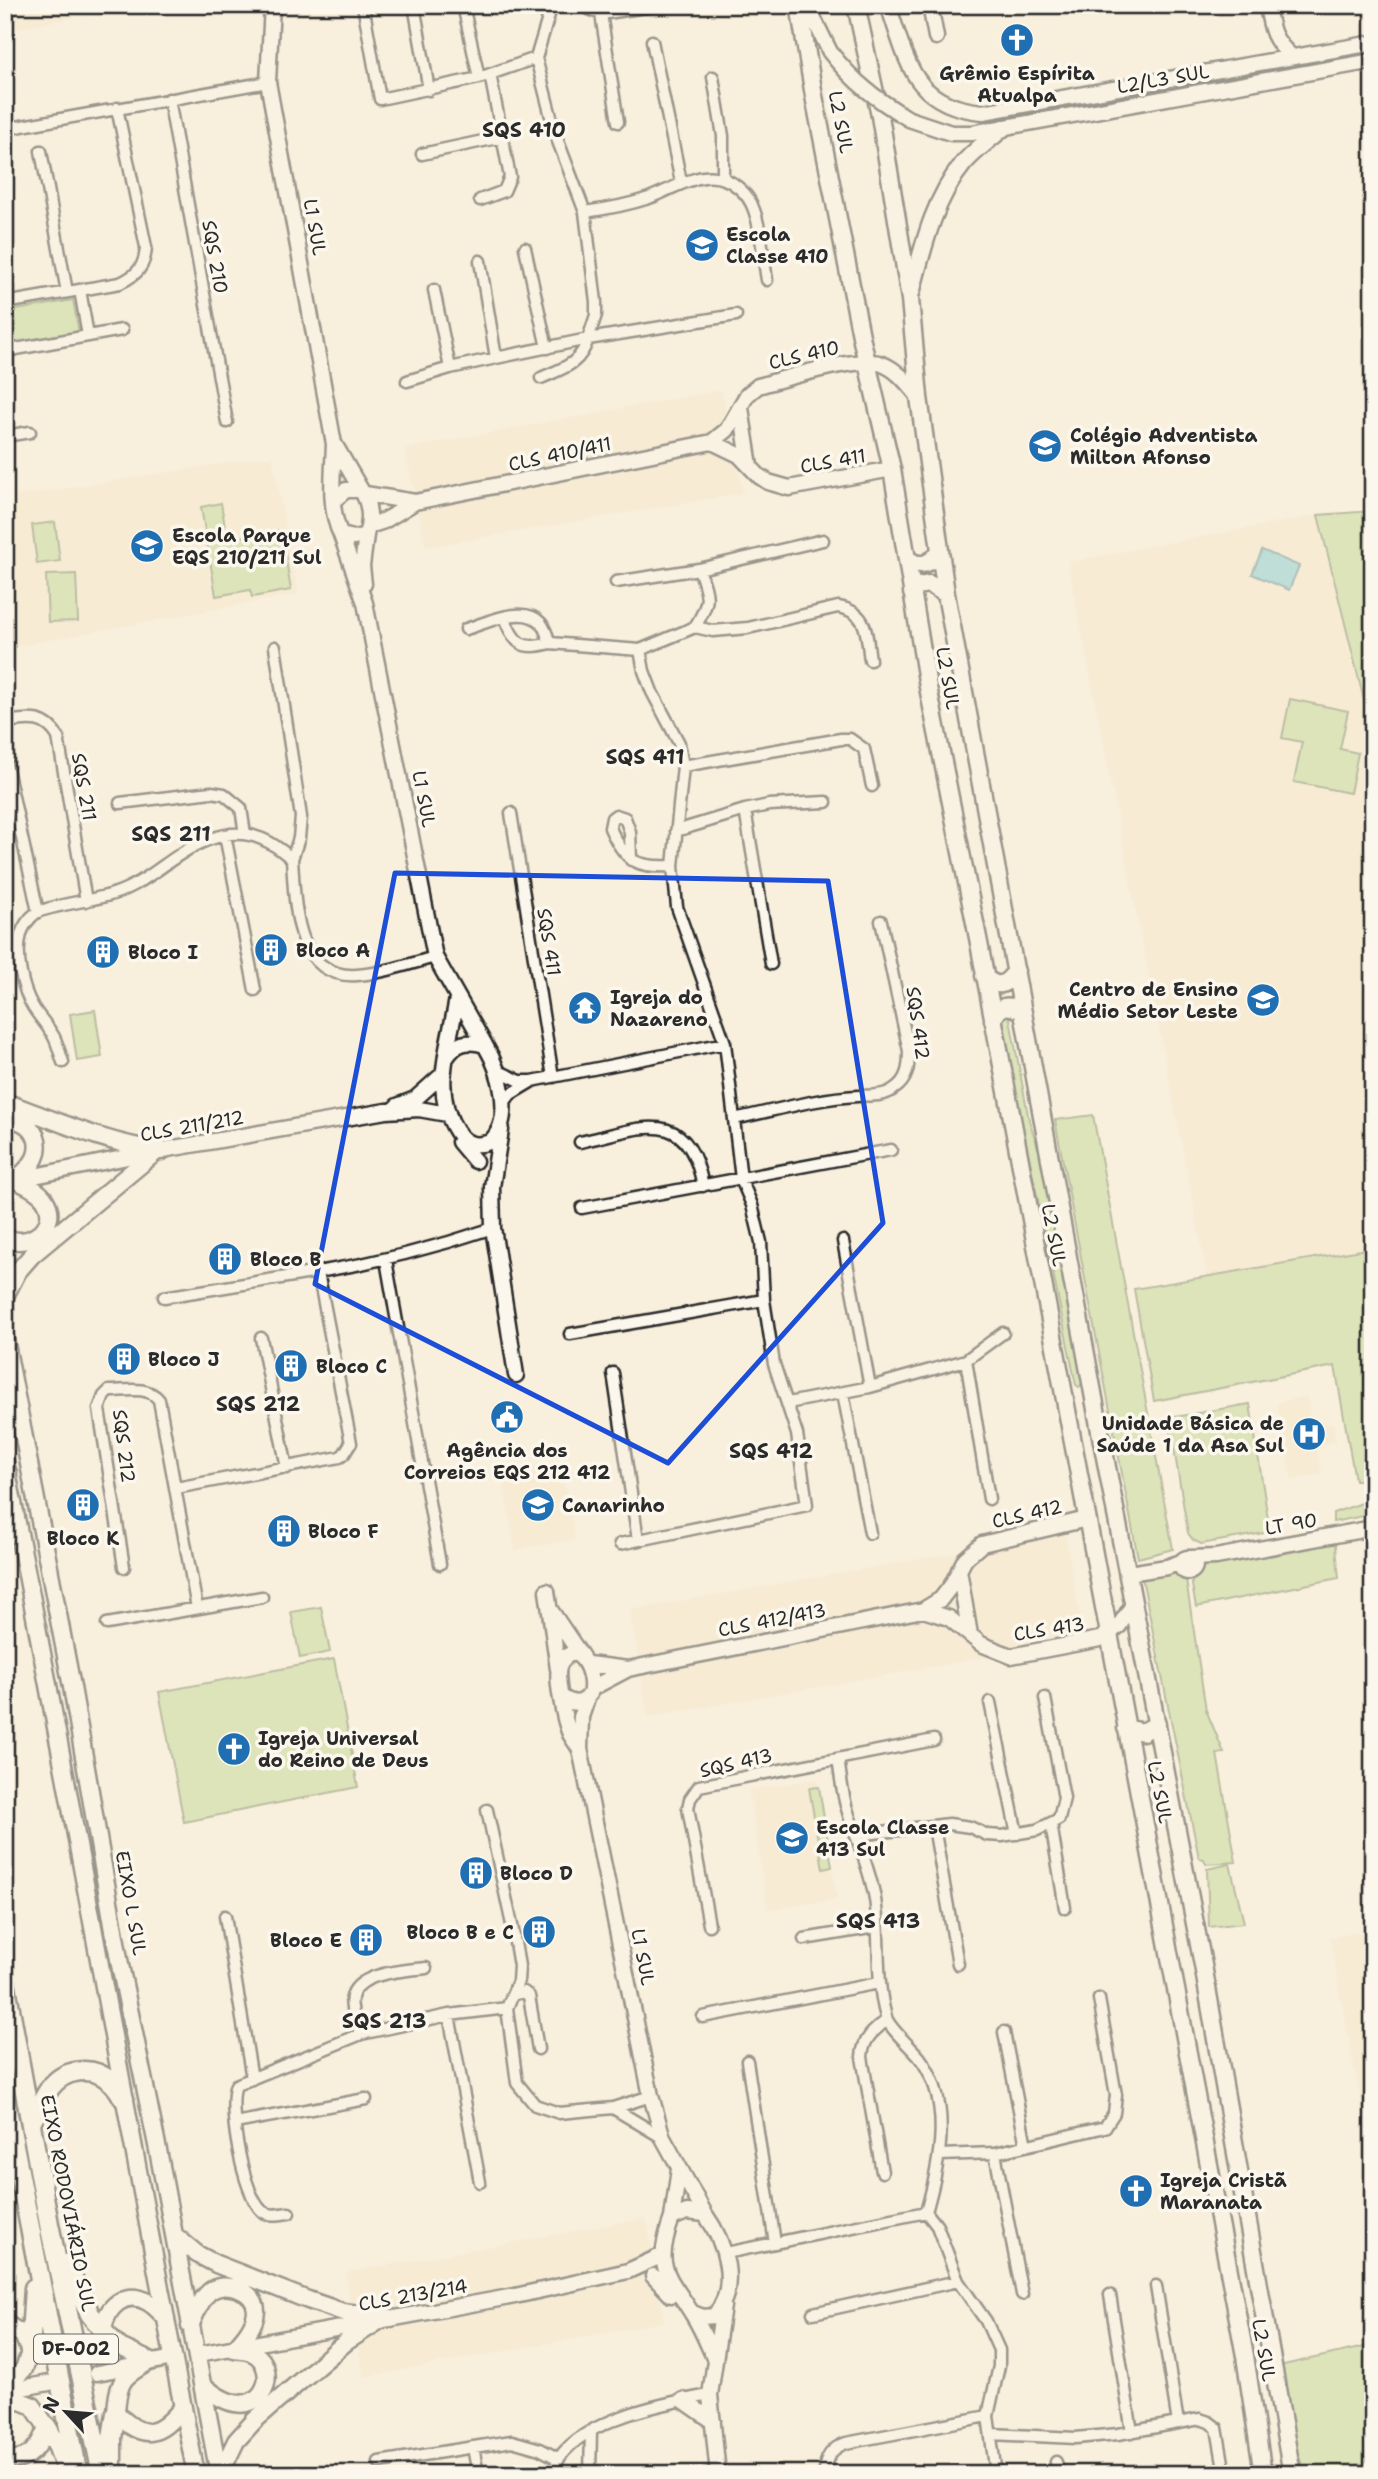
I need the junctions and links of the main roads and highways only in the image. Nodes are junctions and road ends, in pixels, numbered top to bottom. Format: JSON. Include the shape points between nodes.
{"nodes":[{"id":1,"x":799,"y":5,"type":"edge"},
{"id":2,"x":856,"y":5,"type":"edge"},
{"id":3,"x":1003,"y":128,"type":"road end"},
{"id":4,"x":910,"y":299,"type":"junction"},
{"id":5,"x":939,"y":551,"type":"junction"},
{"id":6,"x":907,"y":558,"type":"junction"},
{"id":7,"x":912,"y":593,"type":"junction"},
{"id":8,"x":946,"y":594,"type":"junction"},
{"id":9,"x":1016,"y":971,"type":"junction"},
{"id":10,"x":984,"y":976,"type":"junction"},
{"id":11,"x":1022,"y":1011,"type":"junction"},
{"id":12,"x":993,"y":1020,"type":"junction"},
{"id":13,"x":5,"y":1102,"type":"edge"},
{"id":14,"x":5,"y":1119,"type":"edge"},
{"id":15,"x":11,"y":1181,"type":"edge"},
{"id":16,"x":5,"y":1237,"type":"edge"},
{"id":17,"x":5,"y":1296,"type":"edge"},
{"id":18,"x":5,"y":1339,"type":"edge"},
{"id":19,"x":1094,"y":1395,"type":"junction"},
{"id":20,"x":1066,"y":1404,"type":"junction"},
{"id":21,"x":1100,"y":1431,"type":"junction"},
{"id":22,"x":1071,"y":1436,"type":"junction"},
{"id":23,"x":6,"y":1470,"type":"edge"},
{"id":24,"x":1157,"y":1724,"type":"junction"},
{"id":25,"x":1126,"y":1728,"type":"junction"},
{"id":26,"x":1162,"y":1756,"type":"junction"},
{"id":27,"x":1133,"y":1762,"type":"junction"},
{"id":28,"x":5,"y":1981,"type":"edge"},
{"id":29,"x":5,"y":2099,"type":"edge"},
{"id":30,"x":124,"y":2099,"type":"junction"},
{"id":31,"x":7,"y":2118,"type":"edge"},
{"id":32,"x":31,"y":2123,"type":"junction"},
{"id":33,"x":50,"y":2224,"type":"junction"},
{"id":34,"x":32,"y":2232,"type":"junction"},
{"id":35,"x":174,"y":2235,"type":"junction"},
{"id":36,"x":166,"y":2318,"type":"junction"},
{"id":37,"x":5,"y":2323,"type":"edge"},
{"id":38,"x":190,"y":2326,"type":"junction"},
{"id":39,"x":103,"y":2330,"type":"junction"},
{"id":40,"x":30,"y":2352,"type":"junction"},
{"id":41,"x":202,"y":2384,"type":"junction"},
{"id":42,"x":5,"y":2391,"type":"edge"},
{"id":43,"x":183,"y":2407,"type":"junction"},
{"id":44,"x":116,"y":2413,"type":"junction"},
{"id":45,"x":47,"y":2427,"type":"junction"},
{"id":46,"x":5,"y":2457,"type":"edge"},
{"id":47,"x":68,"y":2474,"type":"edge"},
{"id":48,"x":78,"y":2474,"type":"edge"},
{"id":49,"x":102,"y":2474,"type":"edge"},
{"id":50,"x":112,"y":2474,"type":"edge"},
{"id":51,"x":196,"y":2474,"type":"edge"},
{"id":52,"x":219,"y":2474,"type":"edge"},
{"id":53,"x":1264,"y":2474,"type":"edge"},
{"id":54,"x":1292,"y":2474,"type":"edge"}],
"edges":[{"from":1,"to":6,"type":"main road","name":"L2 SUL"},
{"from":2,"to":4,"type":"main road","name":"L2 SUL","via":[[880,116]]},
{"from":3,"to":4,"type":"main road","via":[[948,184],[934,213]]},
{"from":4,"to":5,"type":"main road","name":"L2 SUL"},
{"from":5,"to":6,"type":"main road","via":[[921,565]]},
{"from":5,"to":8,"type":"main road","name":"L2 SUL"},
{"from":6,"to":7,"type":"main road","name":"L2 SUL"},
{"from":7,"to":8,"type":"main road","via":[[929,584]]},
{"from":7,"to":10,"type":"main road","name":"L2 SUL"},
{"from":8,"to":9,"type":"main road","name":"L2 SUL"},
{"from":9,"to":10,"type":"main road","via":[[1001,985]]},
{"from":9,"to":11,"type":"main road","name":"L2 SUL"},
{"from":10,"to":12,"type":"main road","name":"L2 SUL"},
{"from":11,"to":12,"type":"main road","via":[[1004,1007]]},
{"from":11,"to":19,"type":"main road","name":"L2 SUL"},
{"from":12,"to":20,"type":"main road","name":"L2 SUL"},
{"from":13,"to":17,"type":"main road","via":[[106,1139],[159,1151],[32,1255]]},
{"from":14,"to":15,"type":"main road","via":[[32,1129],[37,1141],[31,1165]]},
{"from":15,"to":16,"type":"main road","via":[[44,1198],[48,1219],[43,1231],[23,1243]]},
{"from":18,"to":35,"type":"main road","name":"EIXO L SUL"},
{"from":19,"to":20,"type":"main road","via":[[1081,1405]]},
{"from":19,"to":21,"type":"main road","name":"L2 SUL"},
{"from":20,"to":22,"type":"main road","name":"L2 SUL"},
{"from":21,"to":22,"type":"main road","via":[[1083,1425]]},
{"from":21,"to":24,"type":"main road","name":"L2 SUL"},
{"from":22,"to":25,"type":"main road","name":"L2 SUL"},
{"from":23,"to":30,"type":"main road"},
{"from":24,"to":25,"type":"main road","via":[[1143,1732]]},
{"from":24,"to":26,"type":"main road","name":"L2 SUL"},
{"from":25,"to":27,"type":"main road","name":"L2 SUL"},
{"from":26,"to":27,"type":"main road","via":[[1147,1752]]},
{"from":26,"to":54,"type":"main road","name":"L2 SUL"},
{"from":27,"to":53,"type":"main road","name":"L2 SUL"},
{"from":28,"to":32,"type":"highway","name":"EIXO RODOVIÁRIO SUL","number":"DF-002"},
{"from":29,"to":31,"type":"highway","number":"DF-002"},
{"from":30,"to":32,"type":"highway","via":[[111,2081],[98,2073],[68,2073],[51,2086]]},
{"from":30,"to":36,"type":"main road"},
{"from":31,"to":34,"type":"highway","number":"DF-002"},
{"from":32,"to":33,"type":"highway","name":"EIXO RODOVIÁRIO SUL","number":"DF-002"},
{"from":33,"to":39,"type":"highway","via":[[78,2292]]},
{"from":33,"to":49,"type":"highway","name":"EIXO RODOVIÁRIO SUL","number":"DF-002"},
{"from":34,"to":40,"type":"highway"},
{"from":34,"to":48,"type":"highway","number":"DF-002"},
{"from":35,"to":38,"type":"main road","name":"EIXO L SUL"},
{"from":35,"to":52,"type":"main road","via":[[216,2264],[344,2312],[386,2319],[346,2342],[270,2406],[236,2441]]},
{"from":36,"to":39,"type":"main road","via":[[152,2303],[130,2297],[110,2309]]},
{"from":36,"to":43,"type":"main road"},
{"from":37,"to":40,"type":"main road","via":[[23,2335]]},
{"from":38,"to":41,"type":"main road","name":"EIXO L SUL"},
{"from":38,"to":41,"type":"main road","via":[[209,2292],[221,2286],[251,2296],[256,2308],[246,2336],[234,2348],[261,2360],[266,2370],[261,2395],[254,2402],[227,2403]]},
{"from":39,"to":44,"type":"main road","via":[[120,2347],[150,2361],[127,2374]]},
{"from":40,"to":42,"type":"main road","via":[[24,2369]]},
{"from":41,"to":52,"type":"main road","name":"EIXO L SUL"},
{"from":42,"to":45,"type":"main road","via":[[33,2406]]},
{"from":43,"to":44,"type":"main road","via":[[169,2424],[145,2433]]},
{"from":43,"to":51,"type":"main road"},
{"from":44,"to":50,"type":"highway"},
{"from":45,"to":46,"type":"main road","via":[[32,2453],[17,2459]]},
{"from":45,"to":47,"type":"highway"}]}
